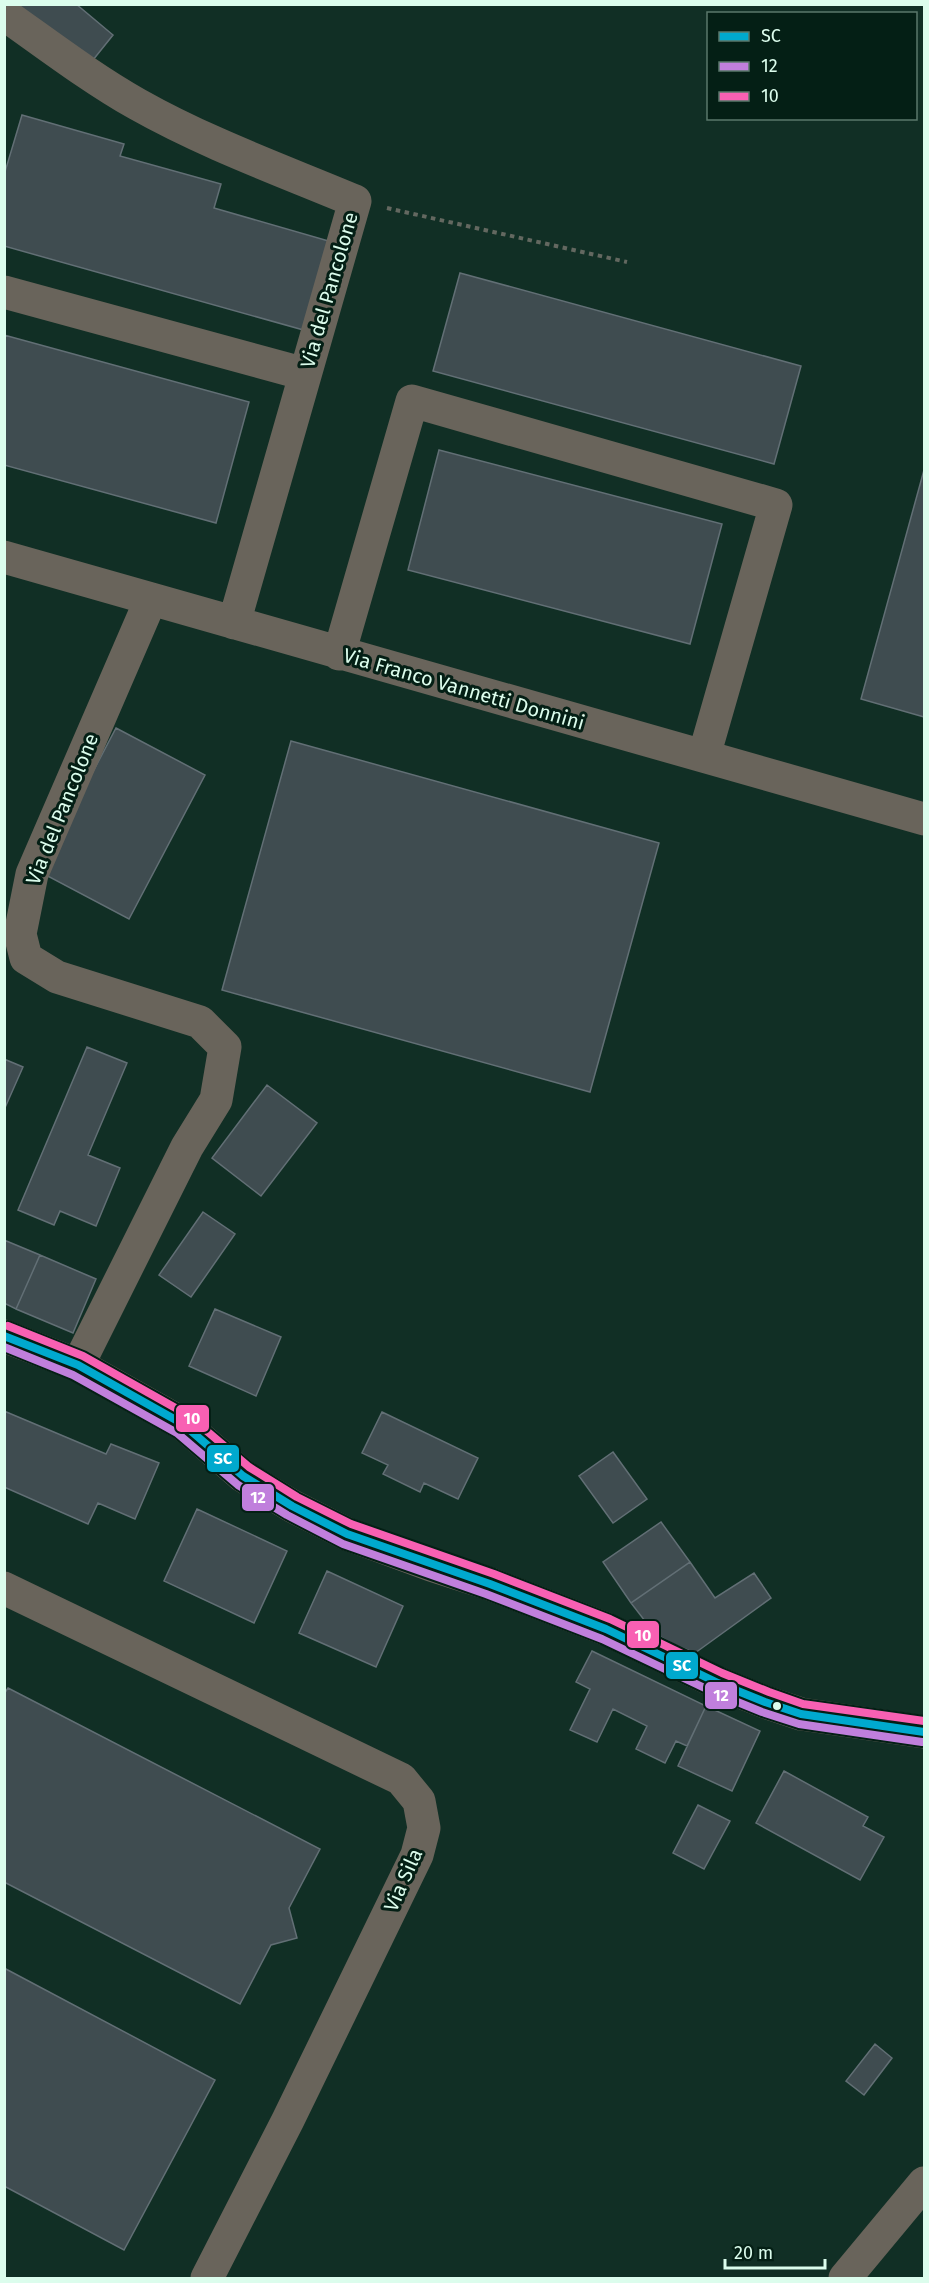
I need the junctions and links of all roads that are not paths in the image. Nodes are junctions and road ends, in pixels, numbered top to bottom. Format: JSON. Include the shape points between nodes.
{"nodes":[{"id":1,"x":4,"y":14,"type":"edge"},
{"id":2,"x":4,"y":292,"type":"edge"},
{"id":3,"x":305,"y":374,"type":"junction"},
{"id":4,"x":4,"y":557,"type":"edge"},
{"id":5,"x":152,"y":599,"type":"junction"},
{"id":6,"x":234,"y":623,"type":"junction"},
{"id":7,"x":339,"y":654,"type":"junction"},
{"id":8,"x":704,"y":756,"type":"junction"},
{"id":9,"x":924,"y":819,"type":"edge"},
{"id":10,"x":4,"y":1336,"type":"edge"},
{"id":11,"x":78,"y":1365,"type":"junction"},
{"id":12,"x":4,"y":1588,"type":"edge"},
{"id":13,"x":924,"y":1732,"type":"edge"},
{"id":14,"x":924,"y":2184,"type":"edge"},
{"id":15,"x":850,"y":2277,"type":"edge"},
{"id":16,"x":207,"y":2278,"type":"edge"}],
"edges":[{"from":1,"to":3,"type":"street","name":"Via del Pancolone","via":[[136,104],[201,137],[355,201]]},
{"from":2,"to":3,"type":"street"},
{"from":3,"to":6,"type":"street","name":"Via del Pancolone"},
{"from":4,"to":5,"type":"street","name":"Via Franco Vannetti Donnini"},
{"from":5,"to":6,"type":"street","name":"Via Franco Vannetti Donnini"},
{"from":5,"to":11,"type":"street","name":"Via del Pancolone","via":[[32,874],[20,934],[26,958],[57,977],[200,1022],[225,1047],[216,1100],[187,1147]]},
{"from":6,"to":7,"type":"street","name":"Via Franco Vannetti Donnini"},
{"from":7,"to":8,"type":"street","name":"Via Franco Vannetti Donnini"},
{"from":7,"to":8,"type":"street","via":[[412,401],[776,505]]},
{"from":8,"to":9,"type":"street","name":"Via Franco Vannetti Donnini"},
{"from":10,"to":11,"type":"street"},
{"from":11,"to":13,"type":"street","via":[[183,1424],[243,1476],[347,1534],[606,1629],[765,1702],[801,1714]]},
{"from":12,"to":16,"type":"street","name":"Via Sila","via":[[401,1779],[419,1801],[424,1828],[417,1855]]},
{"from":14,"to":15,"type":"street"}]}
